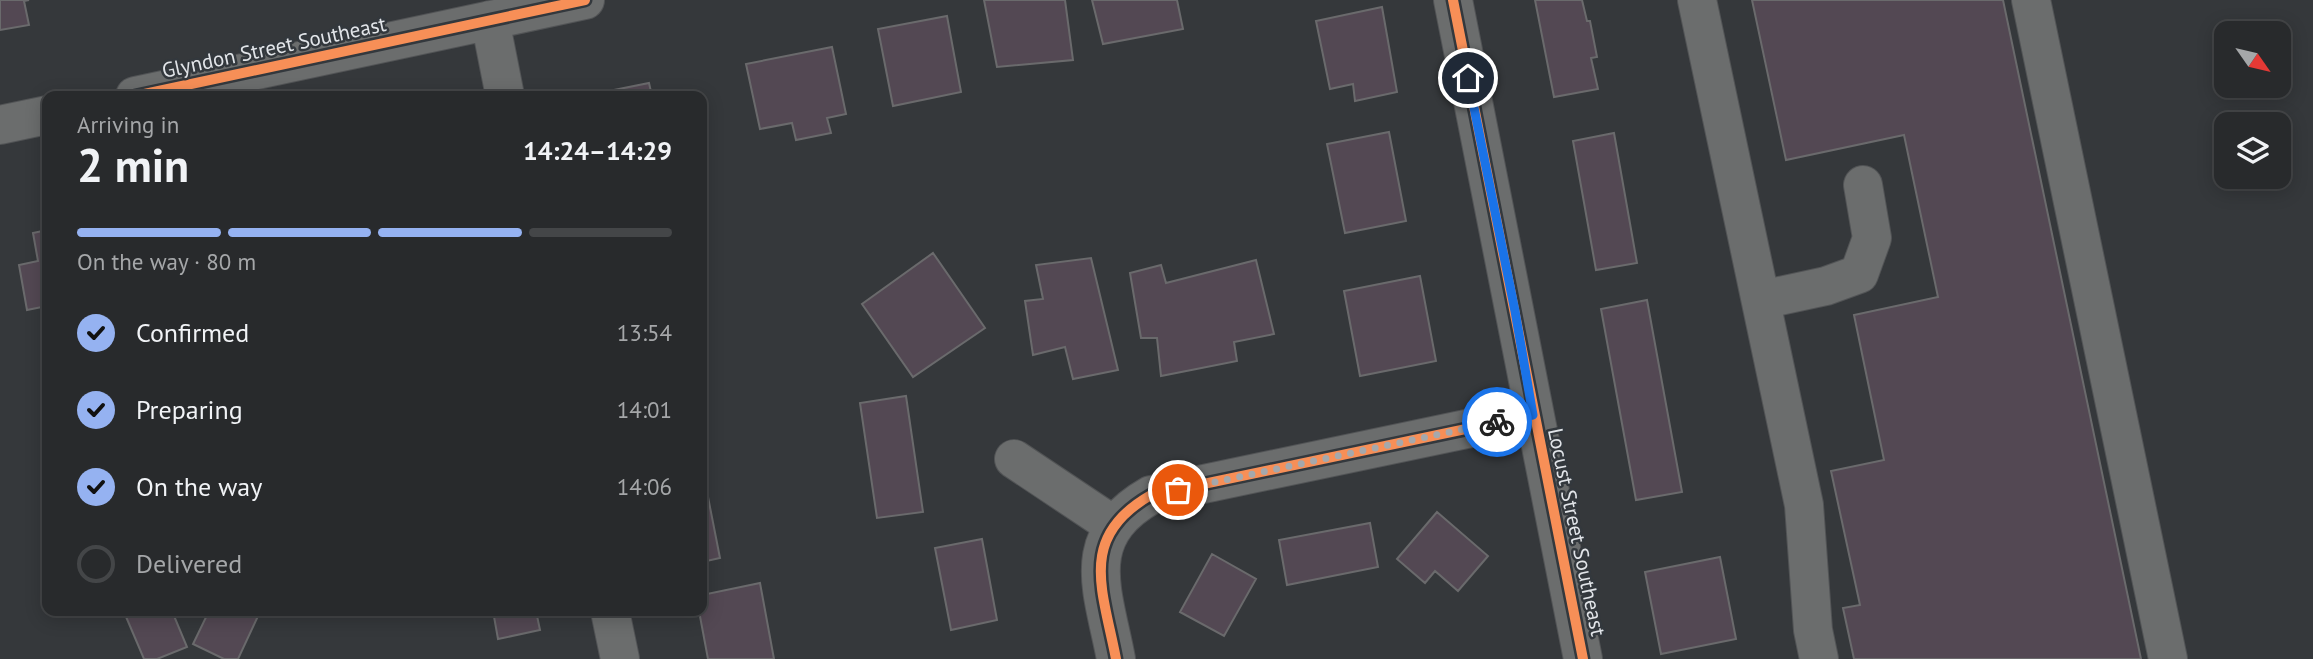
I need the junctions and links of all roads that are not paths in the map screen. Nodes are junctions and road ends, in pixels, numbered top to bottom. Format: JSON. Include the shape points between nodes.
{"nodes":[{"id":1,"x":585,"y":0,"type":"edge"},
{"id":2,"x":1452,"y":0,"type":"edge"},
{"id":3,"x":1697,"y":0,"type":"edge"},
{"id":4,"x":2031,"y":0,"type":"edge"},
{"id":5,"x":489,"y":20,"type":"junction"},
{"id":6,"x":158,"y":91,"type":"edge"},
{"id":7,"x":504,"y":91,"type":"edge"},
{"id":8,"x":42,"y":116,"type":"edge"},
{"id":9,"x":0,"y":125,"type":"edge"},
{"id":10,"x":1863,"y":186,"type":"dead end"},
{"id":11,"x":1761,"y":300,"type":"junction"},
{"id":12,"x":1533,"y":415,"type":"junction"},
{"id":13,"x":1014,"y":459,"type":"dead end"},
{"id":14,"x":1113,"y":526,"type":"junction"},
{"id":15,"x":611,"y":616,"type":"edge"},
{"id":16,"x":620,"y":659,"type":"edge"},
{"id":17,"x":1116,"y":659,"type":"edge"},
{"id":18,"x":1583,"y":659,"type":"edge"},
{"id":19,"x":1819,"y":659,"type":"edge"},
{"id":20,"x":2168,"y":659,"type":"edge"}],
"edges":[{"from":1,"to":5,"type":"street","name":"Glyndon Street Southeast"},
{"from":2,"to":12,"type":"street","name":"Locust Street Southeast"},
{"from":3,"to":11,"type":"street"},
{"from":4,"to":20,"type":"street"},
{"from":5,"to":6,"type":"street","name":"Glyndon Street Southeast"},
{"from":5,"to":7,"type":"street"},
{"from":8,"to":9,"type":"street"},
{"from":10,"to":11,"type":"street","via":[[1872,238],[1859,274]]},
{"from":11,"to":19,"type":"street","via":[[1804,505]]},
{"from":12,"to":14,"type":"street","via":[[1151,495]]},
{"from":12,"to":18,"type":"street","name":"Locust Street Southeast"},
{"from":13,"to":14,"type":"street"},
{"from":14,"to":17,"type":"street","via":[[1102,550],[1100,575]]},
{"from":15,"to":16,"type":"street"}]}
